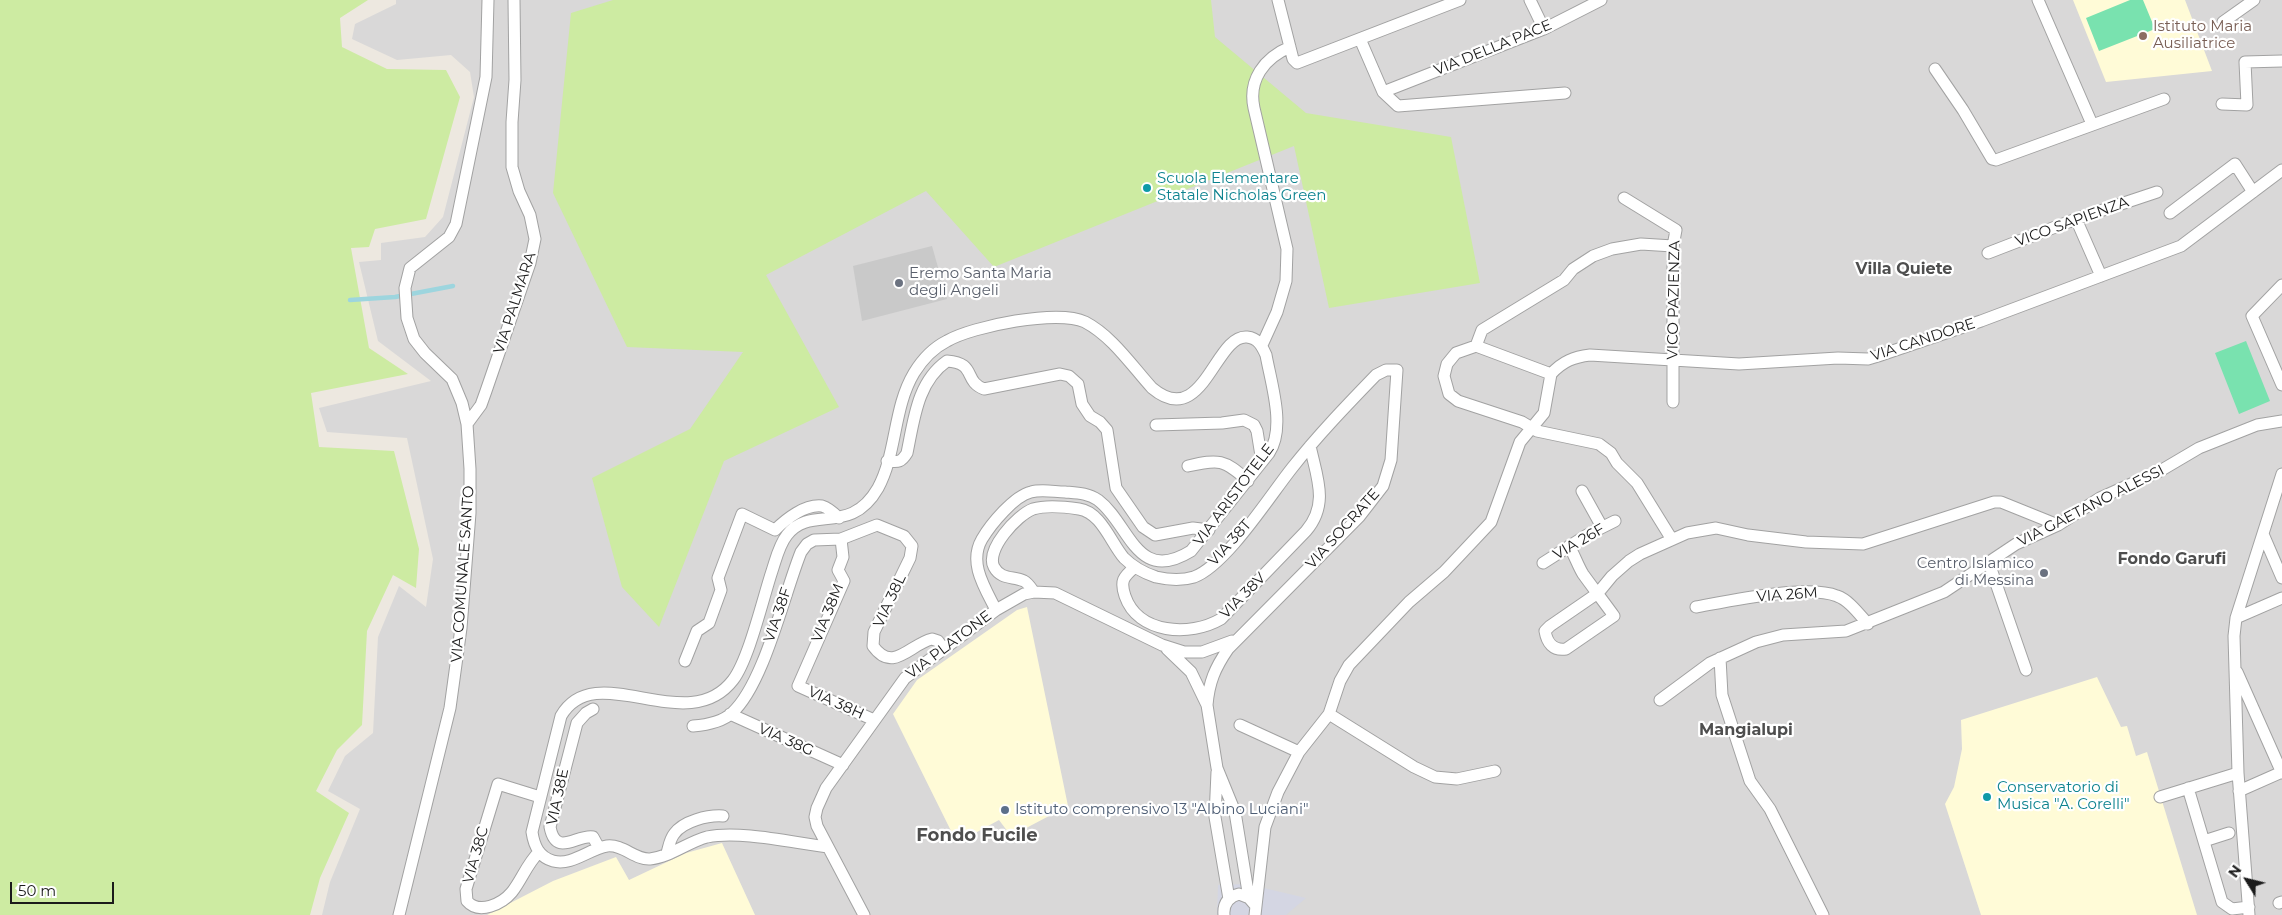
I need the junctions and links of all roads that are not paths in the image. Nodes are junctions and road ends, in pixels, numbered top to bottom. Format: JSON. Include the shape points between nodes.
{"nodes":[{"id":1,"x":488,"y":0,"type":"edge"},
{"id":2,"x":514,"y":0,"type":"edge"},
{"id":3,"x":1460,"y":0,"type":"edge"},
{"id":4,"x":1530,"y":0,"type":"edge"},
{"id":5,"x":1602,"y":0,"type":"edge"},
{"id":6,"x":2038,"y":0,"type":"edge"},
{"id":7,"x":2254,"y":0,"type":"edge"},
{"id":8,"x":1282,"y":2,"type":"edge"},
{"id":9,"x":2223,"y":22,"type":"dead end"},
{"id":10,"x":1544,"y":29,"type":"junction"},
{"id":11,"x":1360,"y":39,"type":"junction"},
{"id":12,"x":1290,"y":47,"type":"junction"},
{"id":13,"x":2282,"y":61,"type":"edge"},
{"id":14,"x":1935,"y":69,"type":"dead end"},
{"id":15,"x":1383,"y":92,"type":"junction"},
{"id":16,"x":1565,"y":93,"type":"dead end"},
{"id":17,"x":2164,"y":99,"type":"dead end"},
{"id":18,"x":2222,"y":104,"type":"dead end"},
{"id":19,"x":2092,"y":124,"type":"junction"},
{"id":20,"x":2282,"y":170,"type":"edge"},
{"id":21,"x":2157,"y":192,"type":"dead end"},
{"id":22,"x":2253,"y":192,"type":"junction"},
{"id":23,"x":1624,"y":198,"type":"dead end"},
{"id":24,"x":2170,"y":213,"type":"dead end"},
{"id":25,"x":2076,"y":219,"type":"junction"},
{"id":26,"x":1673,"y":246,"type":"junction"},
{"id":27,"x":1988,"y":253,"type":"dead end"},
{"id":28,"x":2101,"y":276,"type":"junction"},
{"id":29,"x":2282,"y":285,"type":"edge"},
{"id":30,"x":1262,"y":345,"type":"junction"},
{"id":31,"x":1476,"y":346,"type":"junction"},
{"id":32,"x":1674,"y":359,"type":"junction"},
{"id":33,"x":1397,"y":370,"type":"joint"},
{"id":34,"x":1551,"y":374,"type":"junction"},
{"id":35,"x":2282,"y":385,"type":"edge"},
{"id":36,"x":1673,"y":402,"type":"dead end"},
{"id":37,"x":2282,"y":421,"type":"edge"},
{"id":38,"x":467,"y":424,"type":"junction"},
{"id":39,"x":1156,"y":425,"type":"dead end"},
{"id":40,"x":1531,"y":427,"type":"junction"},
{"id":41,"x":1310,"y":446,"type":"junction"},
{"id":42,"x":887,"y":461,"type":"junction"},
{"id":43,"x":1262,"y":462,"type":"junction"},
{"id":44,"x":1188,"y":466,"type":"dead end"},
{"id":45,"x":2282,"y":474,"type":"edge"},
{"id":46,"x":1248,"y":481,"type":"junction"},
{"id":47,"x":1582,"y":491,"type":"dead end"},
{"id":48,"x":839,"y":518,"type":"junction"},
{"id":49,"x":1615,"y":521,"type":"dead end"},
{"id":50,"x":2058,"y":524,"type":"junction"},
{"id":51,"x":877,"y":525,"type":"joint"},
{"id":52,"x":1602,"y":527,"type":"junction"},
{"id":53,"x":1209,"y":530,"type":"junction"},
{"id":54,"x":2263,"y":534,"type":"junction"},
{"id":55,"x":1671,"y":538,"type":"junction"},
{"id":56,"x":841,"y":539,"type":"junction"},
{"id":57,"x":1569,"y":546,"type":"junction"},
{"id":58,"x":1989,"y":562,"type":"junction"},
{"id":59,"x":1543,"y":563,"type":"dead end"},
{"id":60,"x":1135,"y":568,"type":"junction"},
{"id":61,"x":2282,"y":578,"type":"edge"},
{"id":62,"x":1034,"y":592,"type":"junction"},
{"id":63,"x":1598,"y":593,"type":"junction"},
{"id":64,"x":2282,"y":598,"type":"edge"},
{"id":65,"x":1696,"y":607,"type":"dead end"},
{"id":66,"x":996,"y":610,"type":"junction"},
{"id":67,"x":2236,"y":618,"type":"junction"},
{"id":68,"x":1868,"y":624,"type":"junction"},
{"id":69,"x":1242,"y":635,"type":"junction"},
{"id":70,"x":1162,"y":645,"type":"junction"},
{"id":71,"x":943,"y":648,"type":"junction"},
{"id":72,"x":1202,"y":652,"type":"joint"},
{"id":73,"x":1720,"y":658,"type":"junction"},
{"id":74,"x":685,"y":662,"type":"dead end"},
{"id":75,"x":2235,"y":666,"type":"junction"},
{"id":76,"x":2026,"y":670,"type":"dead end"},
{"id":77,"x":1191,"y":672,"type":"joint"},
{"id":78,"x":798,"y":686,"type":"joint"},
{"id":79,"x":1660,"y":700,"type":"dead end"},
{"id":80,"x":1207,"y":705,"type":"junction"},
{"id":81,"x":594,"y":709,"type":"dead end"},
{"id":82,"x":730,"y":714,"type":"junction"},
{"id":83,"x":1329,"y":714,"type":"junction"},
{"id":84,"x":874,"y":720,"type":"junction"},
{"id":85,"x":1240,"y":725,"type":"dead end"},
{"id":86,"x":693,"y":726,"type":"dead end"},
{"id":87,"x":1300,"y":752,"type":"junction"},
{"id":88,"x":843,"y":765,"type":"junction"},
{"id":89,"x":1217,"y":768,"type":"junction"},
{"id":90,"x":1495,"y":771,"type":"dead end"},
{"id":91,"x":2238,"y":773,"type":"junction"},
{"id":92,"x":2282,"y":773,"type":"edge"},
{"id":93,"x":2188,"y":788,"type":"junction"},
{"id":94,"x":2240,"y":791,"type":"junction"},
{"id":95,"x":540,"y":797,"type":"junction"},
{"id":96,"x":2160,"y":797,"type":"dead end"},
{"id":97,"x":723,"y":816,"type":"dead end"},
{"id":98,"x":2229,"y":833,"type":"dead end"},
{"id":99,"x":2204,"y":841,"type":"junction"},
{"id":100,"x":599,"y":848,"type":"junction"},
{"id":101,"x":828,"y":848,"type":"junction"},
{"id":102,"x":539,"y":852,"type":"junction"},
{"id":103,"x":667,"y":853,"type":"junction"},
{"id":104,"x":1229,"y":899,"type":"junction"},
{"id":105,"x":1253,"y":906,"type":"edge"},
{"id":106,"x":2249,"y":911,"type":"edge"},
{"id":107,"x":399,"y":915,"type":"edge"},
{"id":108,"x":864,"y":915,"type":"edge"},
{"id":109,"x":1224,"y":915,"type":"edge"},
{"id":110,"x":1823,"y":915,"type":"edge"}],
"edges":[{"from":1,"to":38,"type":"street","name":"VIA COMUNALE SANTO","via":[[486,77],[456,224],[449,238],[410,268],[405,288],[407,318],[414,339],[452,379]]},
{"from":2,"to":38,"type":"street","name":"VIA PALMARA","via":[[512,167],[532,221],[535,239],[486,391]]},
{"from":3,"to":11,"type":"street"},
{"from":4,"to":10,"type":"street"},
{"from":5,"to":10,"type":"street","name":"VIA DELLA PACE"},
{"from":6,"to":19,"type":"street"},
{"from":7,"to":9,"type":"street"},
{"from":8,"to":12,"type":"street"},
{"from":10,"to":15,"type":"street","name":"VIA DELLA PACE"},
{"from":11,"to":12,"type":"street","via":[[1297,63]]},
{"from":11,"to":15,"type":"street"},
{"from":12,"to":30,"type":"street","via":[[1261,69],[1252,92],[1287,249],[1286,281]]},
{"from":13,"to":18,"type":"street","via":[[2245,62],[2247,104]]},
{"from":14,"to":19,"type":"street","via":[[1964,110],[1992,159]]},
{"from":15,"to":16,"type":"street","via":[[1398,106]]},
{"from":17,"to":19,"type":"street"},
{"from":20,"to":22,"type":"street","name":"VIA CANDORE"},
{"from":21,"to":25,"type":"street","name":"VICO SAPIENZA"},
{"from":22,"to":24,"type":"street","via":[[2235,164]]},
{"from":22,"to":28,"type":"street","name":"VIA CANDORE","via":[[2181,246]]},
{"from":23,"to":26,"type":"street","name":"VICO PAZIENZA","via":[[1676,230]]},
{"from":25,"to":27,"type":"street","name":"VICO SAPIENZA"},
{"from":25,"to":28,"type":"street"},
{"from":26,"to":31,"type":"street","via":[[1633,245],[1594,256],[1573,269],[1564,280],[1482,330]]},
{"from":26,"to":32,"type":"street","name":"VICO PAZIENZA"},
{"from":28,"to":32,"type":"street","name":"VIA CANDORE","via":[[1868,359],[1739,364]]},
{"from":29,"to":35,"type":"street","via":[[2252,316]]},
{"from":30,"to":42,"type":"street","via":[[1250,337],[1238,338],[1198,388],[1180,398],[1171,398],[1152,388],[1100,332],[1072,317],[1040,317],[960,334],[937,347],[913,374]]},
{"from":30,"to":43,"type":"street","name":"VIA ARISTOTELE","via":[[1278,430],[1274,446]]},
{"from":31,"to":34,"type":"street"},
{"from":31,"to":40,"type":"street","via":[[1456,354],[1447,364],[1444,376],[1449,394],[1458,401]]},
{"from":32,"to":34,"type":"street","name":"VIA CANDORE","via":[[1590,355],[1568,360]]},
{"from":32,"to":36,"type":"street","name":"VICO PAZIENZA"},
{"from":33,"to":41,"type":"street","name":"VIA 38T","via":[[1386,370],[1376,375]]},
{"from":33,"to":69,"type":"street","name":"VIA SOCRATE","via":[[1391,460],[1383,486],[1359,517]]},
{"from":34,"to":40,"type":"street","via":[[1544,413]]},
{"from":37,"to":50,"type":"street","name":"VIA GAETANO ALESSI","via":[[2257,425],[2199,448],[2141,481],[2100,498]]},
{"from":38,"to":107,"type":"street","name":"VIA COMUNALE SANTO","via":[[470,513],[453,689],[446,731]]},
{"from":39,"to":43,"type":"street","via":[[1244,420],[1257,431]]},
{"from":40,"to":55,"type":"street","via":[[1599,444],[1637,483]]},
{"from":40,"to":83,"type":"street","via":[[1520,442],[1491,522],[1349,665]]},
{"from":41,"to":60,"type":"street","name":"VIA 38T","via":[[1228,550],[1203,572],[1184,579],[1168,580]]},
{"from":41,"to":60,"type":"street","name":"VIA 38V","via":[[1320,501],[1316,518],[1221,619],[1208,626],[1184,630],[1166,628],[1137,616],[1128,606],[1122,586],[1125,575]]},
{"from":42,"to":48,"type":"street","via":[[872,498],[857,512]]},
{"from":42,"to":53,"type":"street","via":[[903,460],[922,390],[932,374],[947,361],[966,366],[977,387],[984,389],[1060,374],[1069,376],[1078,384],[1082,404],[1090,416],[1107,430],[1116,488],[1143,527],[1155,535],[1193,528]]},
{"from":43,"to":46,"type":"street","name":"VIA ARISTOTELE"},
{"from":44,"to":46,"type":"street","via":[[1220,461],[1233,467]]},
{"from":45,"to":54,"type":"street"},
{"from":46,"to":53,"type":"street","name":"VIA ARISTOTELE"},
{"from":47,"to":52,"type":"street"},
{"from":48,"to":74,"type":"street","via":[[829,509],[815,507],[794,514],[775,530],[742,514],[718,578],[721,590],[709,623],[697,631]]},
{"from":48,"to":95,"type":"street","via":[[807,522],[785,538],[741,663],[733,679],[718,695],[689,704],[594,693],[585,694],[571,703],[558,725]]},
{"from":49,"to":52,"type":"street","name":"VIA 26F"},
{"from":50,"to":55,"type":"street","via":[[1994,502],[1863,544],[1806,542],[1716,528]]},
{"from":50,"to":58,"type":"street","name":"VIA GAETANO ALESSI","via":[[2016,544]]},
{"from":51,"to":56,"type":"street","name":"VIA 38F"},
{"from":51,"to":71,"type":"street","name":"VIA 38L","via":[[904,536],[912,546],[912,552],[874,632],[874,646],[882,655],[894,658],[932,639]]},
{"from":52,"to":57,"type":"street","name":"VIA 26F"},
{"from":53,"to":66,"type":"street","name":"VIA ARISTOTELE","via":[[1183,556],[1158,560],[1136,549],[1106,508],[1092,497],[1077,492],[1030,492],[1013,503],[989,529],[978,548],[978,570]]},
{"from":54,"to":61,"type":"street"},
{"from":54,"to":67,"type":"street"},
{"from":55,"to":63,"type":"street","via":[[1629,561]]},
{"from":56,"to":78,"type":"street","name":"VIA 38M","via":[[843,558],[838,570],[844,581]]},
{"from":56,"to":82,"type":"street","name":"VIA 38F","via":[[814,540],[804,547],[758,671],[740,705]]},
{"from":57,"to":59,"type":"street","name":"VIA 26F"},
{"from":57,"to":63,"type":"street","via":[[1582,572]]},
{"from":58,"to":68,"type":"street","name":"VIA GAETANO ALESSI","via":[[1944,592]]},
{"from":58,"to":76,"type":"street"},
{"from":60,"to":62,"type":"street","name":"VIA 38T","via":[[1086,511],[1034,509],[1019,518],[993,550],[992,556],[999,573],[1026,582]]},
{"from":62,"to":66,"type":"street","name":"VIA PLATONE","via":[[1013,599]]},
{"from":62,"to":70,"type":"street","name":"VIA PLATONE","via":[[1067,598]]},
{"from":63,"to":63,"type":"street","via":[[1545,631],[1553,648],[1566,649],[1614,616]]},
{"from":64,"to":67,"type":"street"},
{"from":65,"to":68,"type":"street","name":"VIA 26M","via":[[1800,592],[1825,592],[1848,602]]},
{"from":66,"to":71,"type":"street","name":"VIA PLATONE"},
{"from":67,"to":75,"type":"street"},
{"from":68,"to":73,"type":"street","name":"VIA GAETANO ALESSI","via":[[1846,631],[1774,637]]},
{"from":69,"to":72,"type":"street","name":"VIA SOCRATE"},
{"from":69,"to":80,"type":"street","name":"VIA SOCRATE","via":[[1215,668],[1208,688]]},
{"from":70,"to":72,"type":"street","name":"VIA PLATONE","via":[[1184,652]]},
{"from":70,"to":77,"type":"street","name":"VIA PLATONE"},
{"from":71,"to":84,"type":"street","name":"VIA PLATONE","via":[[905,678]]},
{"from":73,"to":79,"type":"street","name":"VIA GAETANO ALESSI"},
{"from":73,"to":110,"type":"street","via":[[1722,695],[1750,781],[1770,809]]},
{"from":75,"to":91,"type":"street"},
{"from":75,"to":92,"type":"street"},
{"from":77,"to":80,"type":"street","name":"VIA SOCRATE"},
{"from":78,"to":84,"type":"street","name":"VIA 38H"},
{"from":80,"to":89,"type":"street","name":"VIA SOCRATE"},
{"from":81,"to":100,"type":"street","name":"VIA 38E","via":[[577,723],[550,827],[553,836],[562,843],[588,836],[593,837]]},
{"from":82,"to":86,"type":"street","name":"VIA 38F","via":[[703,726]]},
{"from":82,"to":88,"type":"street","name":"VIA 38G"},
{"from":83,"to":87,"type":"street"},
{"from":83,"to":90,"type":"street","via":[[1435,777],[1457,779]]},
{"from":84,"to":88,"type":"street","name":"VIA PLATONE"},
{"from":85,"to":87,"type":"street"},
{"from":87,"to":105,"type":"street","via":[[1270,808]]},
{"from":88,"to":101,"type":"street","name":"VIA PLATONE","via":[[820,798],[815,817]]},
{"from":89,"to":104,"type":"street","via":[[1215,817]]},
{"from":89,"to":105,"type":"street","via":[[1235,812]]},
{"from":91,"to":93,"type":"street"},
{"from":91,"to":94,"type":"street"},
{"from":92,"to":94,"type":"street"},
{"from":93,"to":96,"type":"street"},
{"from":93,"to":99,"type":"street"},
{"from":94,"to":106,"type":"street"},
{"from":95,"to":102,"type":"street","via":[[532,832]]},
{"from":95,"to":102,"type":"street","name":"VIA 38C","via":[[498,784],[466,889],[467,901],[476,908],[482,908],[501,901],[513,891],[529,862]]},
{"from":97,"to":103,"type":"street","via":[[706,818],[677,830]]},
{"from":98,"to":99,"type":"street"},
{"from":99,"to":106,"type":"street","via":[[2222,902],[2232,909]]},
{"from":100,"to":102,"type":"street","via":[[567,861],[552,860]]},
{"from":100,"to":103,"type":"street","via":[[613,846],[646,858]]},
{"from":101,"to":103,"type":"street","via":[[744,836],[718,836],[695,841]]},
{"from":101,"to":108,"type":"street","name":"VIA PLATONE"},
{"from":104,"to":105,"type":"street","via":[[1239,894]]},
{"from":104,"to":109,"type":"street"}]}
